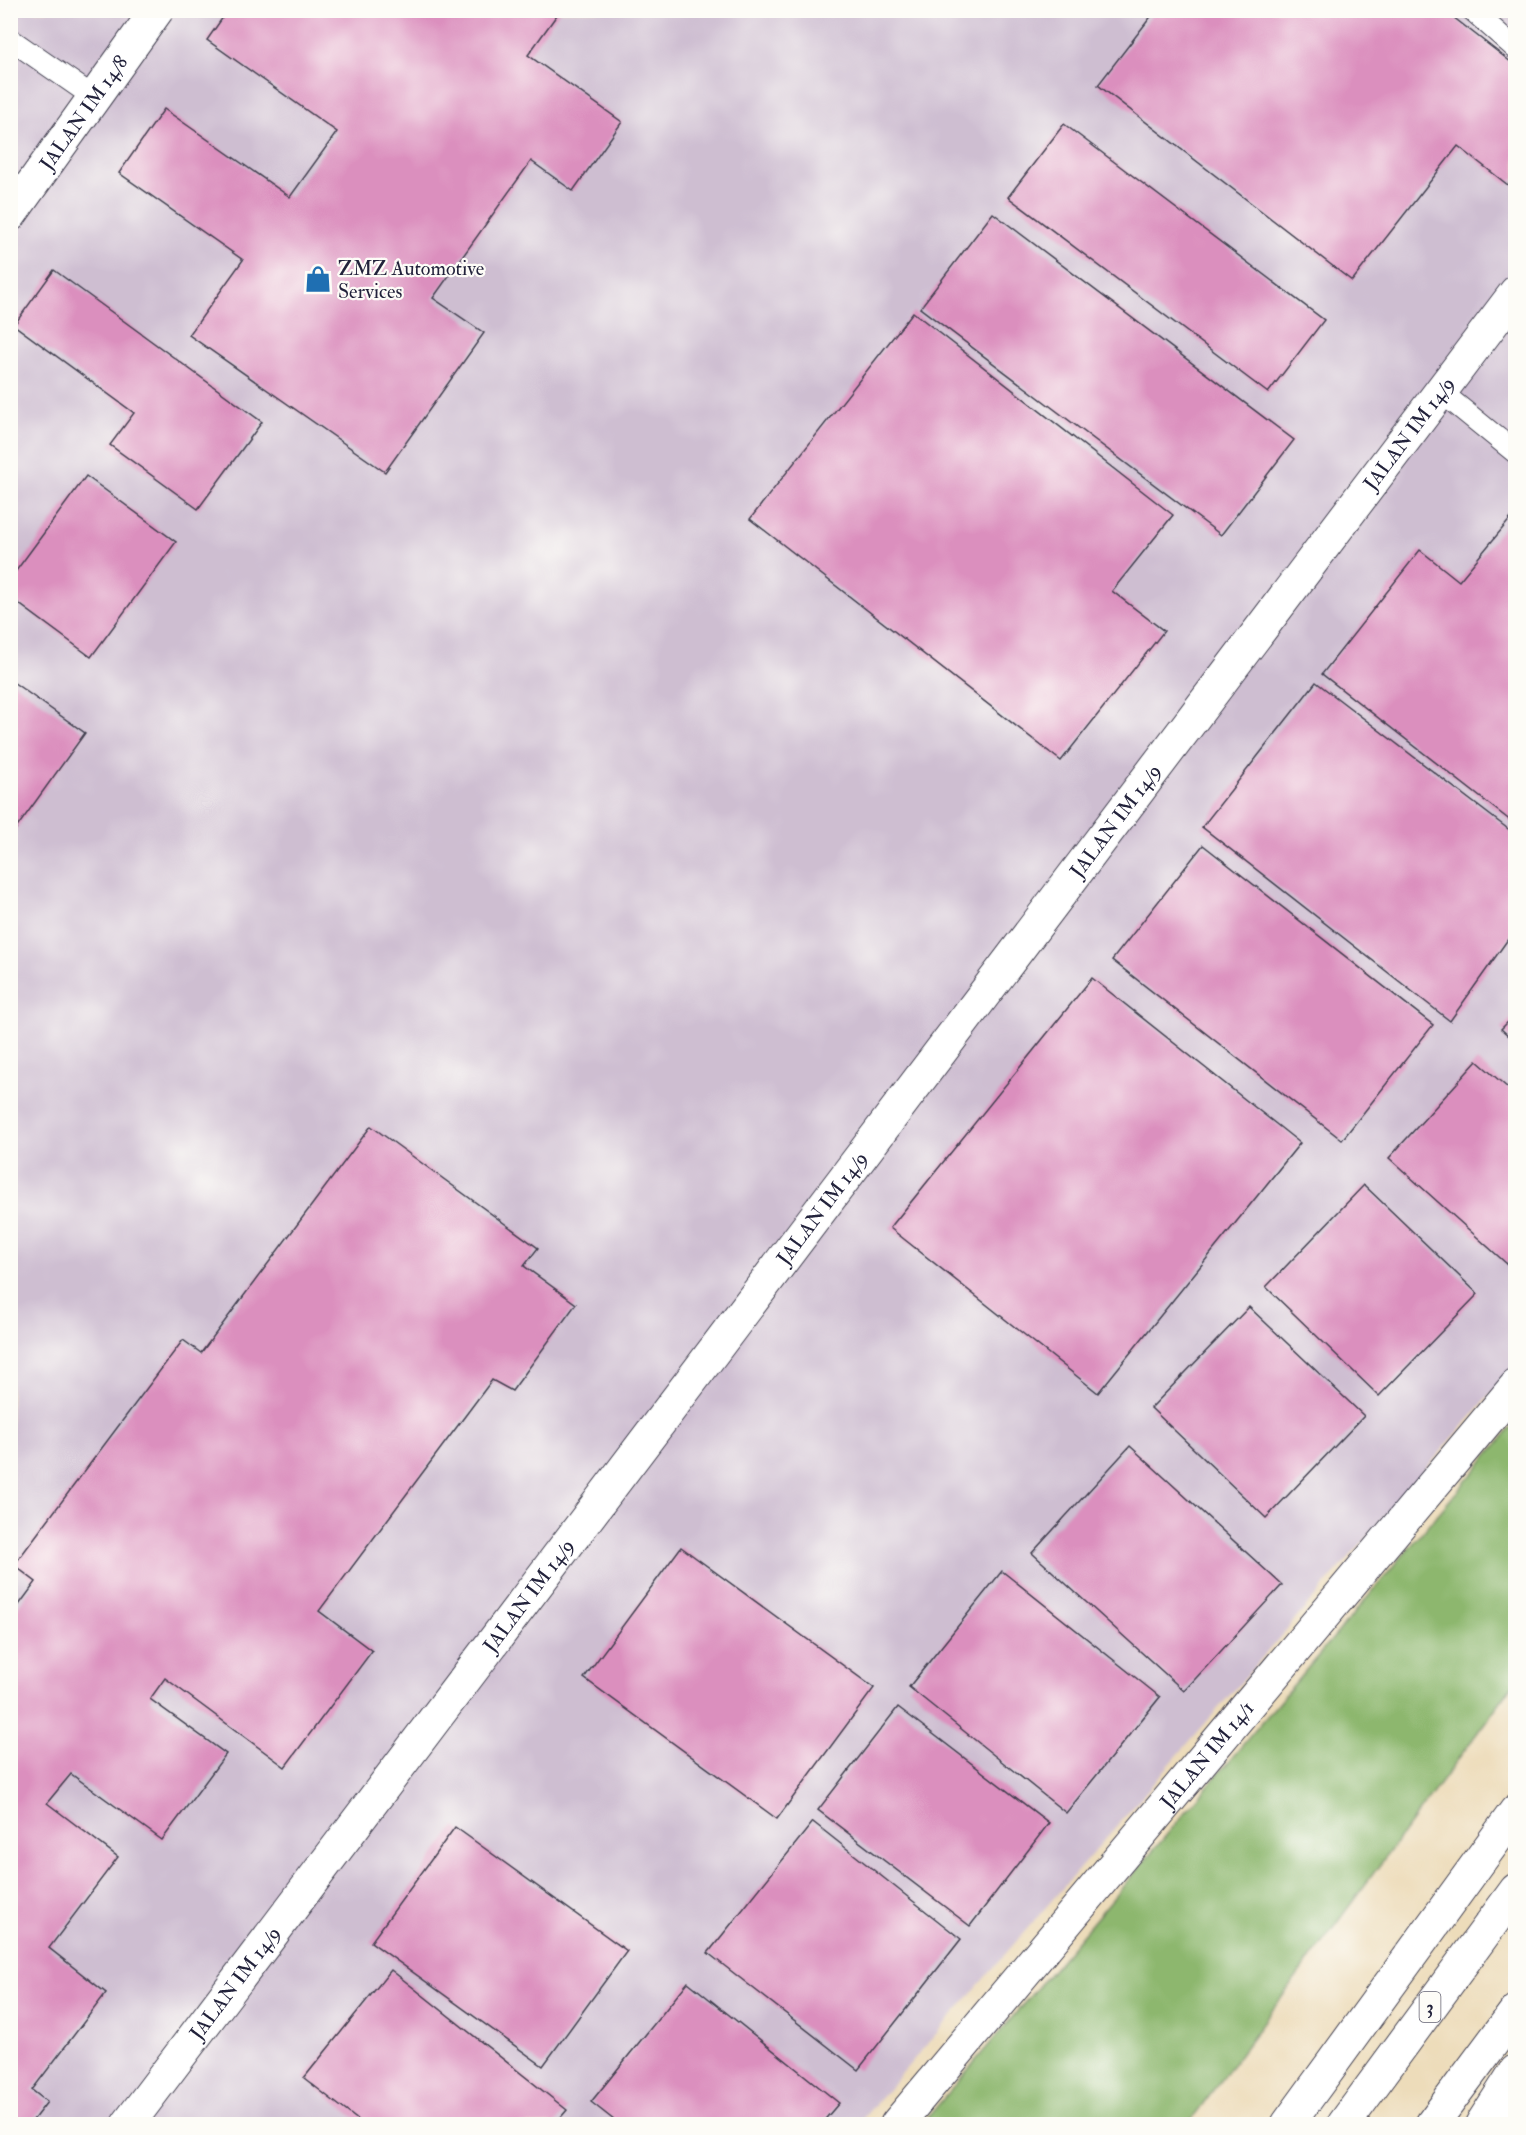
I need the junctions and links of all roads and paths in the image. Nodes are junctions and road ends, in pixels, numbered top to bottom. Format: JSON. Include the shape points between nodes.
{"nodes":[{"id":1,"x":157,"y":10,"type":"edge"},
{"id":2,"x":1472,"y":10,"type":"edge"},
{"id":3,"x":10,"y":39,"type":"edge"},
{"id":4,"x":1515,"y":49,"type":"edge"},
{"id":5,"x":94,"y":98,"type":"junction"},
{"id":6,"x":10,"y":215,"type":"edge"},
{"id":7,"x":1515,"y":292,"type":"edge"},
{"id":8,"x":1441,"y":392,"type":"junction"},
{"id":9,"x":1515,"y":453,"type":"edge"},
{"id":10,"x":1515,"y":1386,"type":"edge"},
{"id":11,"x":1515,"y":1810,"type":"edge"},
{"id":12,"x":1515,"y":1890,"type":"edge"},
{"id":13,"x":1515,"y":2011,"type":"edge"},
{"id":14,"x":1515,"y":2071,"type":"edge"},
{"id":15,"x":1515,"y":2111,"type":"edge"},
{"id":16,"x":128,"y":2124,"type":"edge"},
{"id":17,"x":897,"y":2124,"type":"edge"},
{"id":18,"x":1288,"y":2124,"type":"edge"},
{"id":19,"x":1344,"y":2124,"type":"edge"},
{"id":20,"x":1432,"y":2124,"type":"edge"},
{"id":21,"x":1482,"y":2124,"type":"edge"},
{"id":22,"x":1503,"y":2124,"type":"edge"}],
"edges":[{"from":1,"to":5,"type":"main road","name":"JALAN IM 14/8"},
{"from":2,"to":4,"type":"lane"},
{"from":3,"to":5,"type":"lane"},
{"from":5,"to":6,"type":"main road","name":"JALAN IM 14/8"},
{"from":7,"to":8,"type":"main road","name":"JALAN IM 14/9"},
{"from":8,"to":9,"type":"lane"},
{"from":8,"to":16,"type":"main road","name":"JALAN IM 14/9"},
{"from":10,"to":17,"type":"main road","name":"JALAN IM 14/1"},
{"from":11,"to":18,"type":"main road"},
{"from":12,"to":19,"type":"main road","number":"3"},
{"from":13,"to":20,"type":"main road"},
{"from":14,"to":21,"type":"main road"},
{"from":15,"to":22,"type":"main road"}]}
